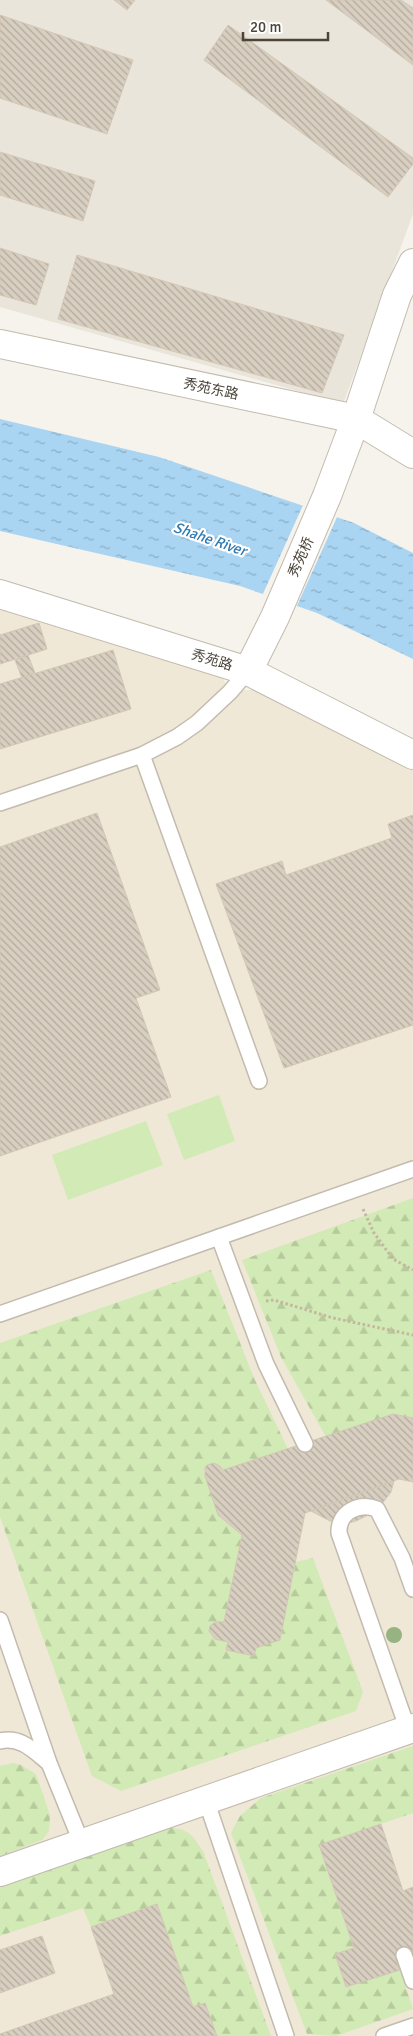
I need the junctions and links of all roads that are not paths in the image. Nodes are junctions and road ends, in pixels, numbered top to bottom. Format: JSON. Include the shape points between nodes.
{"nodes":[{"id":1,"x":413,"y":263,"type":"edge"},
{"id":2,"x":0,"y":344,"type":"edge"},
{"id":3,"x":356,"y":419,"type":"junction"},
{"id":4,"x":413,"y":454,"type":"edge"},
{"id":5,"x":0,"y":594,"type":"edge"},
{"id":6,"x":248,"y":671,"type":"junction"},
{"id":7,"x":413,"y":755,"type":"edge"},
{"id":8,"x":142,"y":756,"type":"junction"},
{"id":9,"x":0,"y":804,"type":"edge"},
{"id":10,"x":259,"y":1081,"type":"dead end"},
{"id":11,"x":413,"y":1169,"type":"edge"},
{"id":12,"x":219,"y":1237,"type":"junction"},
{"id":13,"x":0,"y":1314,"type":"edge"},
{"id":14,"x":305,"y":1444,"type":"dead end"},
{"id":15,"x":413,"y":1590,"type":"edge"},
{"id":16,"x":0,"y":1620,"type":"edge"},
{"id":17,"x":411,"y":1729,"type":"edge"},
{"id":18,"x":0,"y":1741,"type":"edge"},
{"id":19,"x":49,"y":1763,"type":"junction"},
{"id":20,"x":206,"y":1800,"type":"junction"},
{"id":21,"x":82,"y":1844,"type":"junction"},
{"id":22,"x":0,"y":1872,"type":"edge"},
{"id":23,"x":404,"y":1955,"type":"dead end"},
{"id":24,"x":413,"y":1981,"type":"edge"},
{"id":25,"x":413,"y":2026,"type":"edge"},
{"id":26,"x":286,"y":2036,"type":"edge"},
{"id":27,"x":384,"y":2036,"type":"edge"}],
"edges":[{"from":1,"to":3,"type":"street","name":"秀苑桥","via":[[397,295]]},
{"from":2,"to":3,"type":"street","name":"秀苑东路"},
{"from":3,"to":4,"type":"street","name":"秀苑东路"},
{"from":3,"to":6,"type":"street","name":"秀苑桥","via":[[327,496]]},
{"from":5,"to":6,"type":"street","name":"秀苑路"},
{"from":6,"to":7,"type":"street","name":"秀苑路"},
{"from":6,"to":8,"type":"lane","via":[[197,722]]},
{"from":8,"to":9,"type":"lane"},
{"from":8,"to":10,"type":"lane"},
{"from":11,"to":12,"type":"lane"},
{"from":12,"to":13,"type":"lane"},
{"from":12,"to":14,"type":"lane","via":[[266,1364]]},
{"from":15,"to":17,"type":"lane","via":[[402,1558],[377,1509],[360,1506],[342,1517],[339,1533]]},
{"from":16,"to":19,"type":"lane"},
{"from":17,"to":20,"type":"street"},
{"from":18,"to":19,"type":"lane","via":[[22,1741]]},
{"from":19,"to":21,"type":"lane"},
{"from":20,"to":21,"type":"street"},
{"from":20,"to":26,"type":"lane"},
{"from":21,"to":22,"type":"street"},
{"from":23,"to":24,"type":"lane"},
{"from":25,"to":27,"type":"lane"}]}
